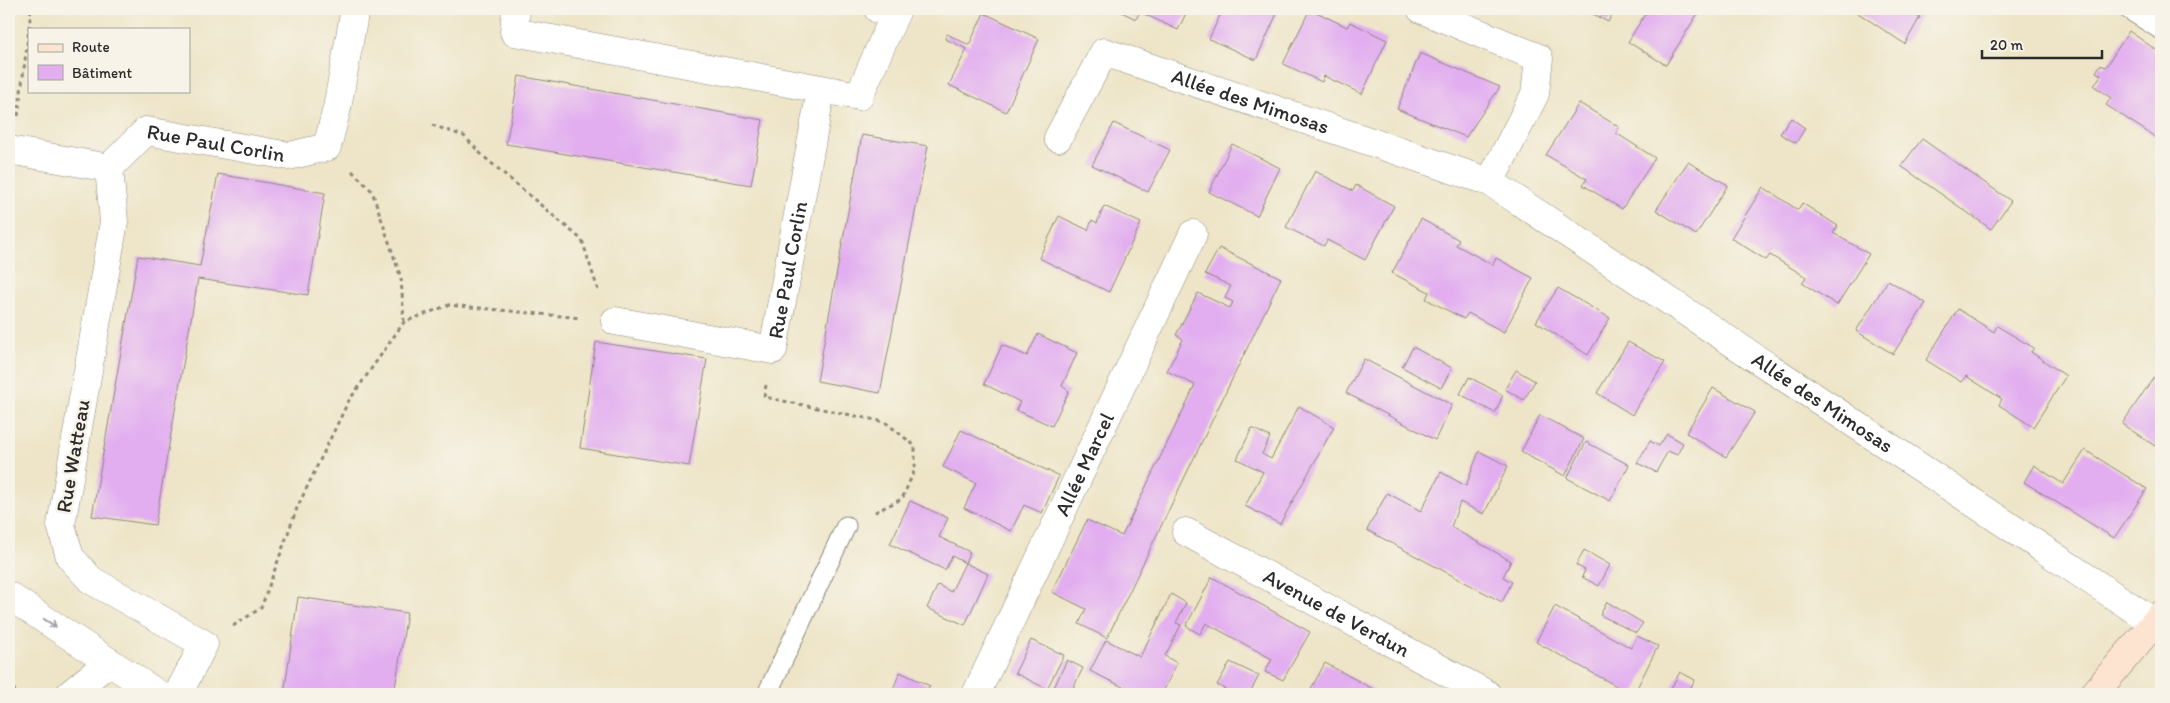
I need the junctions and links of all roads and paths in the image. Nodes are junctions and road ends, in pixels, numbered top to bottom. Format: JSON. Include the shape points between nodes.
{"nodes":[{"id":1,"x":31,"y":9,"type":"edge"},
{"id":2,"x":355,"y":9,"type":"edge"},
{"id":3,"x":516,"y":9,"type":"edge"},
{"id":4,"x":878,"y":9,"type":"edge"},
{"id":5,"x":1421,"y":9,"type":"edge"},
{"id":6,"x":2128,"y":9,"type":"edge"},
{"id":7,"x":29,"y":28,"type":"edge"},
{"id":8,"x":2161,"y":30,"type":"edge"},
{"id":9,"x":821,"y":90,"type":"junction"},
{"id":10,"x":432,"y":124,"type":"dead end"},
{"id":11,"x":1058,"y":138,"type":"dead end"},
{"id":12,"x":328,"y":147,"type":"junction"},
{"id":13,"x":9,"y":150,"type":"edge"},
{"id":14,"x":109,"y":168,"type":"junction"},
{"id":15,"x":1490,"y":182,"type":"junction"},
{"id":16,"x":1193,"y":234,"type":"dead end"},
{"id":17,"x":615,"y":321,"type":"junction"},
{"id":18,"x":404,"y":322,"type":"junction"},
{"id":19,"x":773,"y":350,"type":"junction"},
{"id":20,"x":846,"y":526,"type":"joint"},
{"id":21,"x":1186,"y":532,"type":"dead end"},
{"id":22,"x":9,"y":596,"type":"edge"},
{"id":23,"x":2158,"y":619,"type":"edge"},
{"id":24,"x":204,"y":644,"type":"junction"},
{"id":25,"x":109,"y":662,"type":"junction"},
{"id":26,"x":9,"y":665,"type":"edge"},
{"id":27,"x":15,"y":694,"type":"edge"},
{"id":28,"x":70,"y":694,"type":"edge"},
{"id":29,"x":158,"y":694,"type":"edge"},
{"id":30,"x":178,"y":694,"type":"edge"},
{"id":31,"x":768,"y":694,"type":"edge"},
{"id":32,"x":976,"y":694,"type":"edge"},
{"id":33,"x":1487,"y":694,"type":"edge"},
{"id":34,"x":2094,"y":694,"type":"edge"}],
"edges":[{"from":1,"to":7,"type":"path"},
{"from":2,"to":12,"type":"street"},
{"from":3,"to":9,"type":"street","via":[[514,32]]},
{"from":4,"to":9,"type":"street","via":[[896,12],[859,96]]},
{"from":5,"to":15,"type":"street","via":[[1539,58],[1535,94]]},
{"from":6,"to":8,"type":"lane"},
{"from":9,"to":19,"type":"street","name":"Rue Paul Corlin"},
{"from":10,"to":17,"type":"path","via":[[464,136],[582,240],[603,304]]},
{"from":11,"to":15,"type":"street","name":"Allée des Mimosas","via":[[1104,52]]},
{"from":12,"to":14,"type":"street","name":"Rue Paul Corlin","via":[[289,156],[146,131]]},
{"from":12,"to":18,"type":"path","via":[[372,192],[401,278]]},
{"from":13,"to":14,"type":"street"},
{"from":14,"to":24,"type":"street","name":"Rue Watteau","via":[[114,222],[61,525],[70,557],[91,580]]},
{"from":15,"to":23,"type":"street","name":"Allée des Mimosas"},
{"from":16,"to":32,"type":"street","name":"Allée Marcel"},
{"from":17,"to":18,"type":"path","via":[[449,305]]},
{"from":17,"to":19,"type":"street","name":"Rue Paul Corlin"},
{"from":18,"to":24,"type":"path","via":[[348,402],[297,508],[261,608]]},
{"from":19,"to":20,"type":"path","via":[[764,397],[884,422],[915,446],[915,469],[902,499]]},
{"from":20,"to":31,"type":"lane"},
{"from":21,"to":33,"type":"street","name":"Avenue de Verdun"},
{"from":22,"to":25,"type":"street","one_way":true},
{"from":23,"to":34,"type":"main road"},
{"from":24,"to":30,"type":"street"},
{"from":25,"to":28,"type":"street"},
{"from":25,"to":29,"type":"street"},
{"from":26,"to":27,"type":"path"}]}
